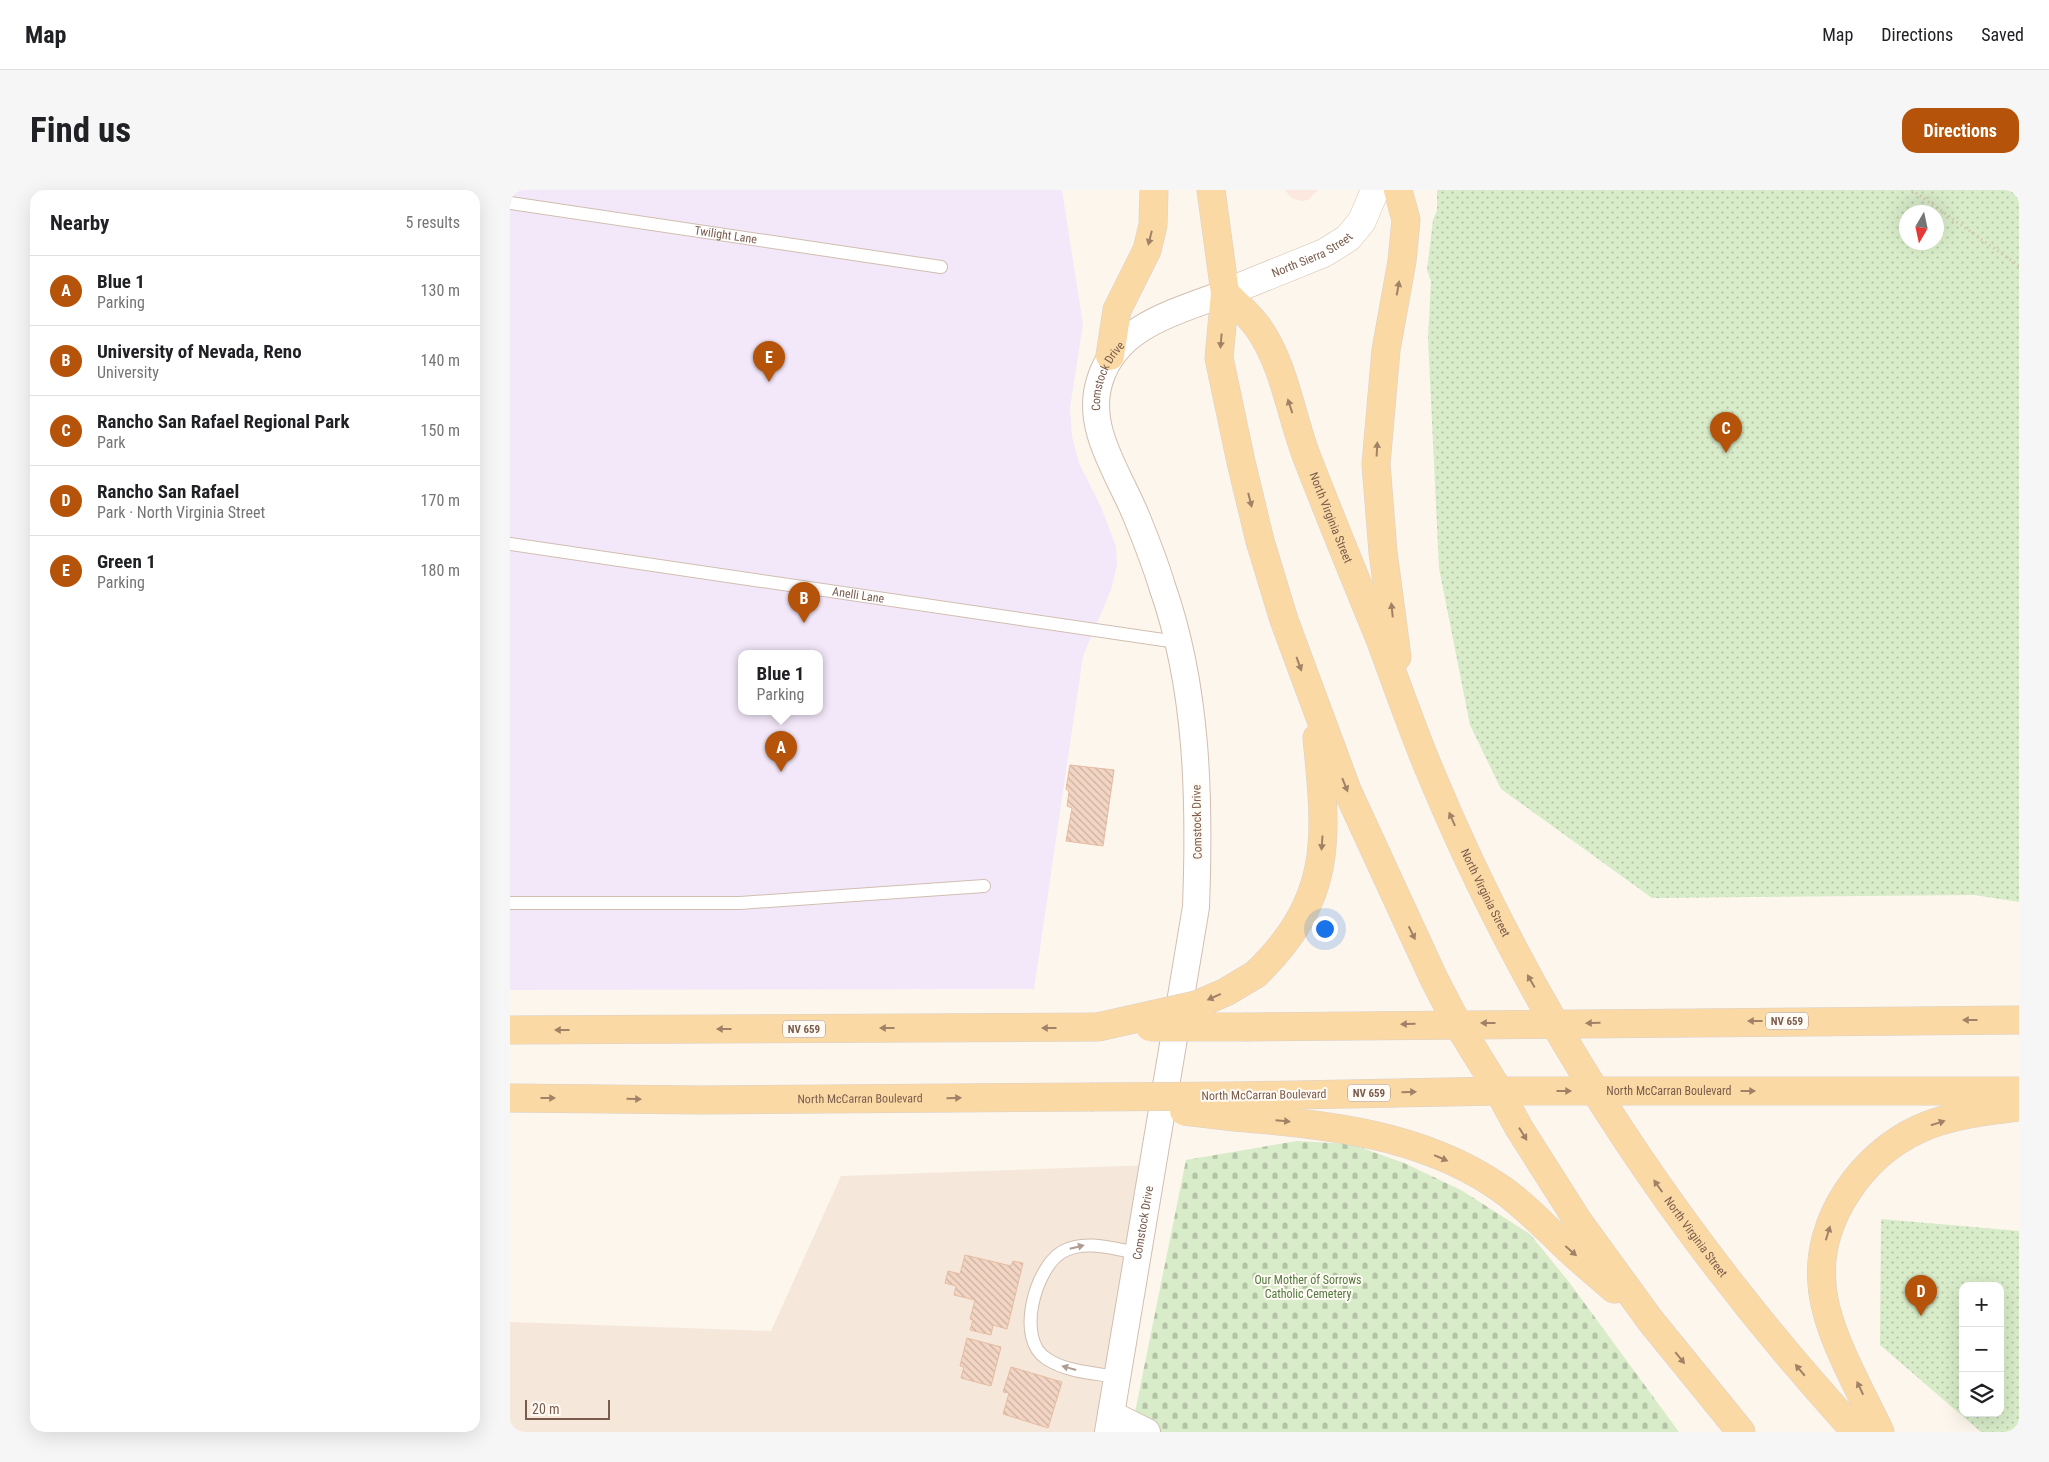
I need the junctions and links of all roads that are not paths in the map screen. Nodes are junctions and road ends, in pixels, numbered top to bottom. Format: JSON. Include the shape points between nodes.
{"nodes":[{"id":1,"x":1154,"y":190,"type":"edge"},
{"id":2,"x":1211,"y":190,"type":"edge"},
{"id":3,"x":1375,"y":190,"type":"edge"},
{"id":4,"x":1398,"y":190,"type":"edge"},
{"id":5,"x":510,"y":203,"type":"edge"},
{"id":6,"x":941,"y":267,"type":"dead end"},
{"id":7,"x":1225,"y":293,"type":"junction"},
{"id":8,"x":1110,"y":356,"type":"junction"},
{"id":9,"x":510,"y":544,"type":"edge"},
{"id":10,"x":1177,"y":642,"type":"junction"},
{"id":11,"x":1401,"y":694,"type":"junction"},
{"id":12,"x":1314,"y":707,"type":"junction"},
{"id":13,"x":984,"y":886,"type":"dead end"},
{"id":14,"x":510,"y":903,"type":"edge"},
{"id":15,"x":2019,"y":1020,"type":"edge"},
{"id":16,"x":1457,"y":1023,"type":"junction"},
{"id":17,"x":1555,"y":1024,"type":"junction"},
{"id":18,"x":1098,"y":1027,"type":"junction"},
{"id":19,"x":510,"y":1030,"type":"edge"},
{"id":20,"x":1499,"y":1091,"type":"junction"},
{"id":21,"x":1594,"y":1092,"type":"junction"},
{"id":22,"x":2019,"y":1092,"type":"edge"},
{"id":23,"x":510,"y":1098,"type":"edge"},
{"id":24,"x":1236,"y":1106,"type":"junction"},
{"id":25,"x":2019,"y":1107,"type":"edge"},
{"id":26,"x":1138,"y":1253,"type":"junction"},
{"id":27,"x":1650,"y":1320,"type":"junction"},
{"id":28,"x":1117,"y":1377,"type":"junction"},
{"id":29,"x":1110,"y":1423,"type":"edge"},
{"id":30,"x":1148,"y":1432,"type":"edge"},
{"id":31,"x":1741,"y":1432,"type":"edge"},
{"id":32,"x":1856,"y":1432,"type":"edge"},
{"id":33,"x":1880,"y":1432,"type":"edge"}],
"edges":[{"from":1,"to":8,"type":"main road","one_way":true,"via":[[1153,225],[1147,250],[1117,310]]},
{"from":2,"to":7,"type":"main road"},
{"from":3,"to":7,"type":"main road","name":"North Sierra Street","via":[[1362,221],[1348,238],[1324,253]]},
{"from":11,"to":4,"type":"main road","one_way":true,"via":[[1379,518],[1376,464],[1386,350],[1406,220]]},
{"from":5,"to":6,"type":"lane","name":"Twilight Lane"},
{"from":7,"to":8,"type":"street","name":"Comstock Drive","via":[[1143,326]]},
{"from":11,"to":7,"type":"main road","name":"North Virginia Street","one_way":true,"via":[[1305,452],[1271,350],[1256,324]]},
{"from":7,"to":12,"type":"main road","one_way":true,"via":[[1220,358],[1224,386],[1260,541]]},
{"from":8,"to":10,"type":"street","name":"Comstock Drive","via":[[1099,381],[1096,410],[1101,438],[1163,587]]},
{"from":9,"to":10,"type":"lane","name":"Anelli Lane"},
{"from":10,"to":26,"type":"street","name":"Comstock Drive","via":[[1189,698],[1195,762],[1199,826],[1196,907]]},
{"from":17,"to":11,"type":"main road","name":"North Virginia Street","one_way":true,"via":[[1515,954],[1485,892],[1429,769]]},
{"from":12,"to":16,"type":"main road","one_way":true,"via":[[1371,847]]},
{"from":12,"to":18,"type":"main road","one_way":true,"bridge":true,"via":[[1323,823],[1321,864],[1312,898],[1297,927],[1279,952],[1256,974],[1226,992],[1196,1005]]},
{"from":13,"to":14,"type":"lane","via":[[740,903]]},
{"from":15,"to":17,"type":"main road","number":"NV 659","one_way":true},
{"from":17,"to":16,"type":"main road","number":"NV 659","one_way":true},
{"from":16,"to":18,"type":"main road","number":"NV 659","one_way":true,"bridge":true},
{"from":16,"to":20,"type":"main road"},
{"from":17,"to":21,"type":"main road","name":"North Virginia Street"},
{"from":18,"to":19,"type":"main road","number":"NV 659","one_way":true},
{"from":20,"to":21,"type":"main road","name":"North McCarran Boulevard","number":"NV 659","one_way":true},
{"from":24,"to":20,"type":"main road","name":"North McCarran Boulevard","number":"NV 659","one_way":true},
{"from":20,"to":27,"type":"main road","one_way":true,"via":[[1578,1221]]},
{"from":21,"to":22,"type":"main road","name":"North McCarran Boulevard","number":"NV 659","one_way":true},
{"from":32,"to":21,"type":"main road","name":"North Virginia Street","one_way":true,"via":[[1740,1298]]},
{"from":23,"to":24,"type":"main road","name":"North McCarran Boulevard","number":"NV 659","one_way":true,"bridge":true,"via":[[1091,1097]]},
{"from":24,"to":27,"type":"main road","one_way":true,"via":[[1389,1139],[1465,1168],[1497,1186],[1533,1215]]},
{"from":33,"to":25,"type":"main road","one_way":true,"via":[[1830,1322],[1822,1284],[1825,1245],[1835,1211],[1856,1181],[1883,1152],[1918,1129],[1984,1111]]},
{"from":26,"to":28,"type":"street","name":"Comstock Drive"},
{"from":28,"to":26,"type":"lane","one_way":true,"via":[[1078,1371],[1046,1359],[1035,1349],[1030,1335],[1031,1313],[1039,1282],[1062,1252],[1094,1245]]},
{"from":27,"to":31,"type":"main road","one_way":true},
{"from":28,"to":29,"type":"street","name":"Comstock Drive"},
{"from":29,"to":30,"type":"street"}]}
